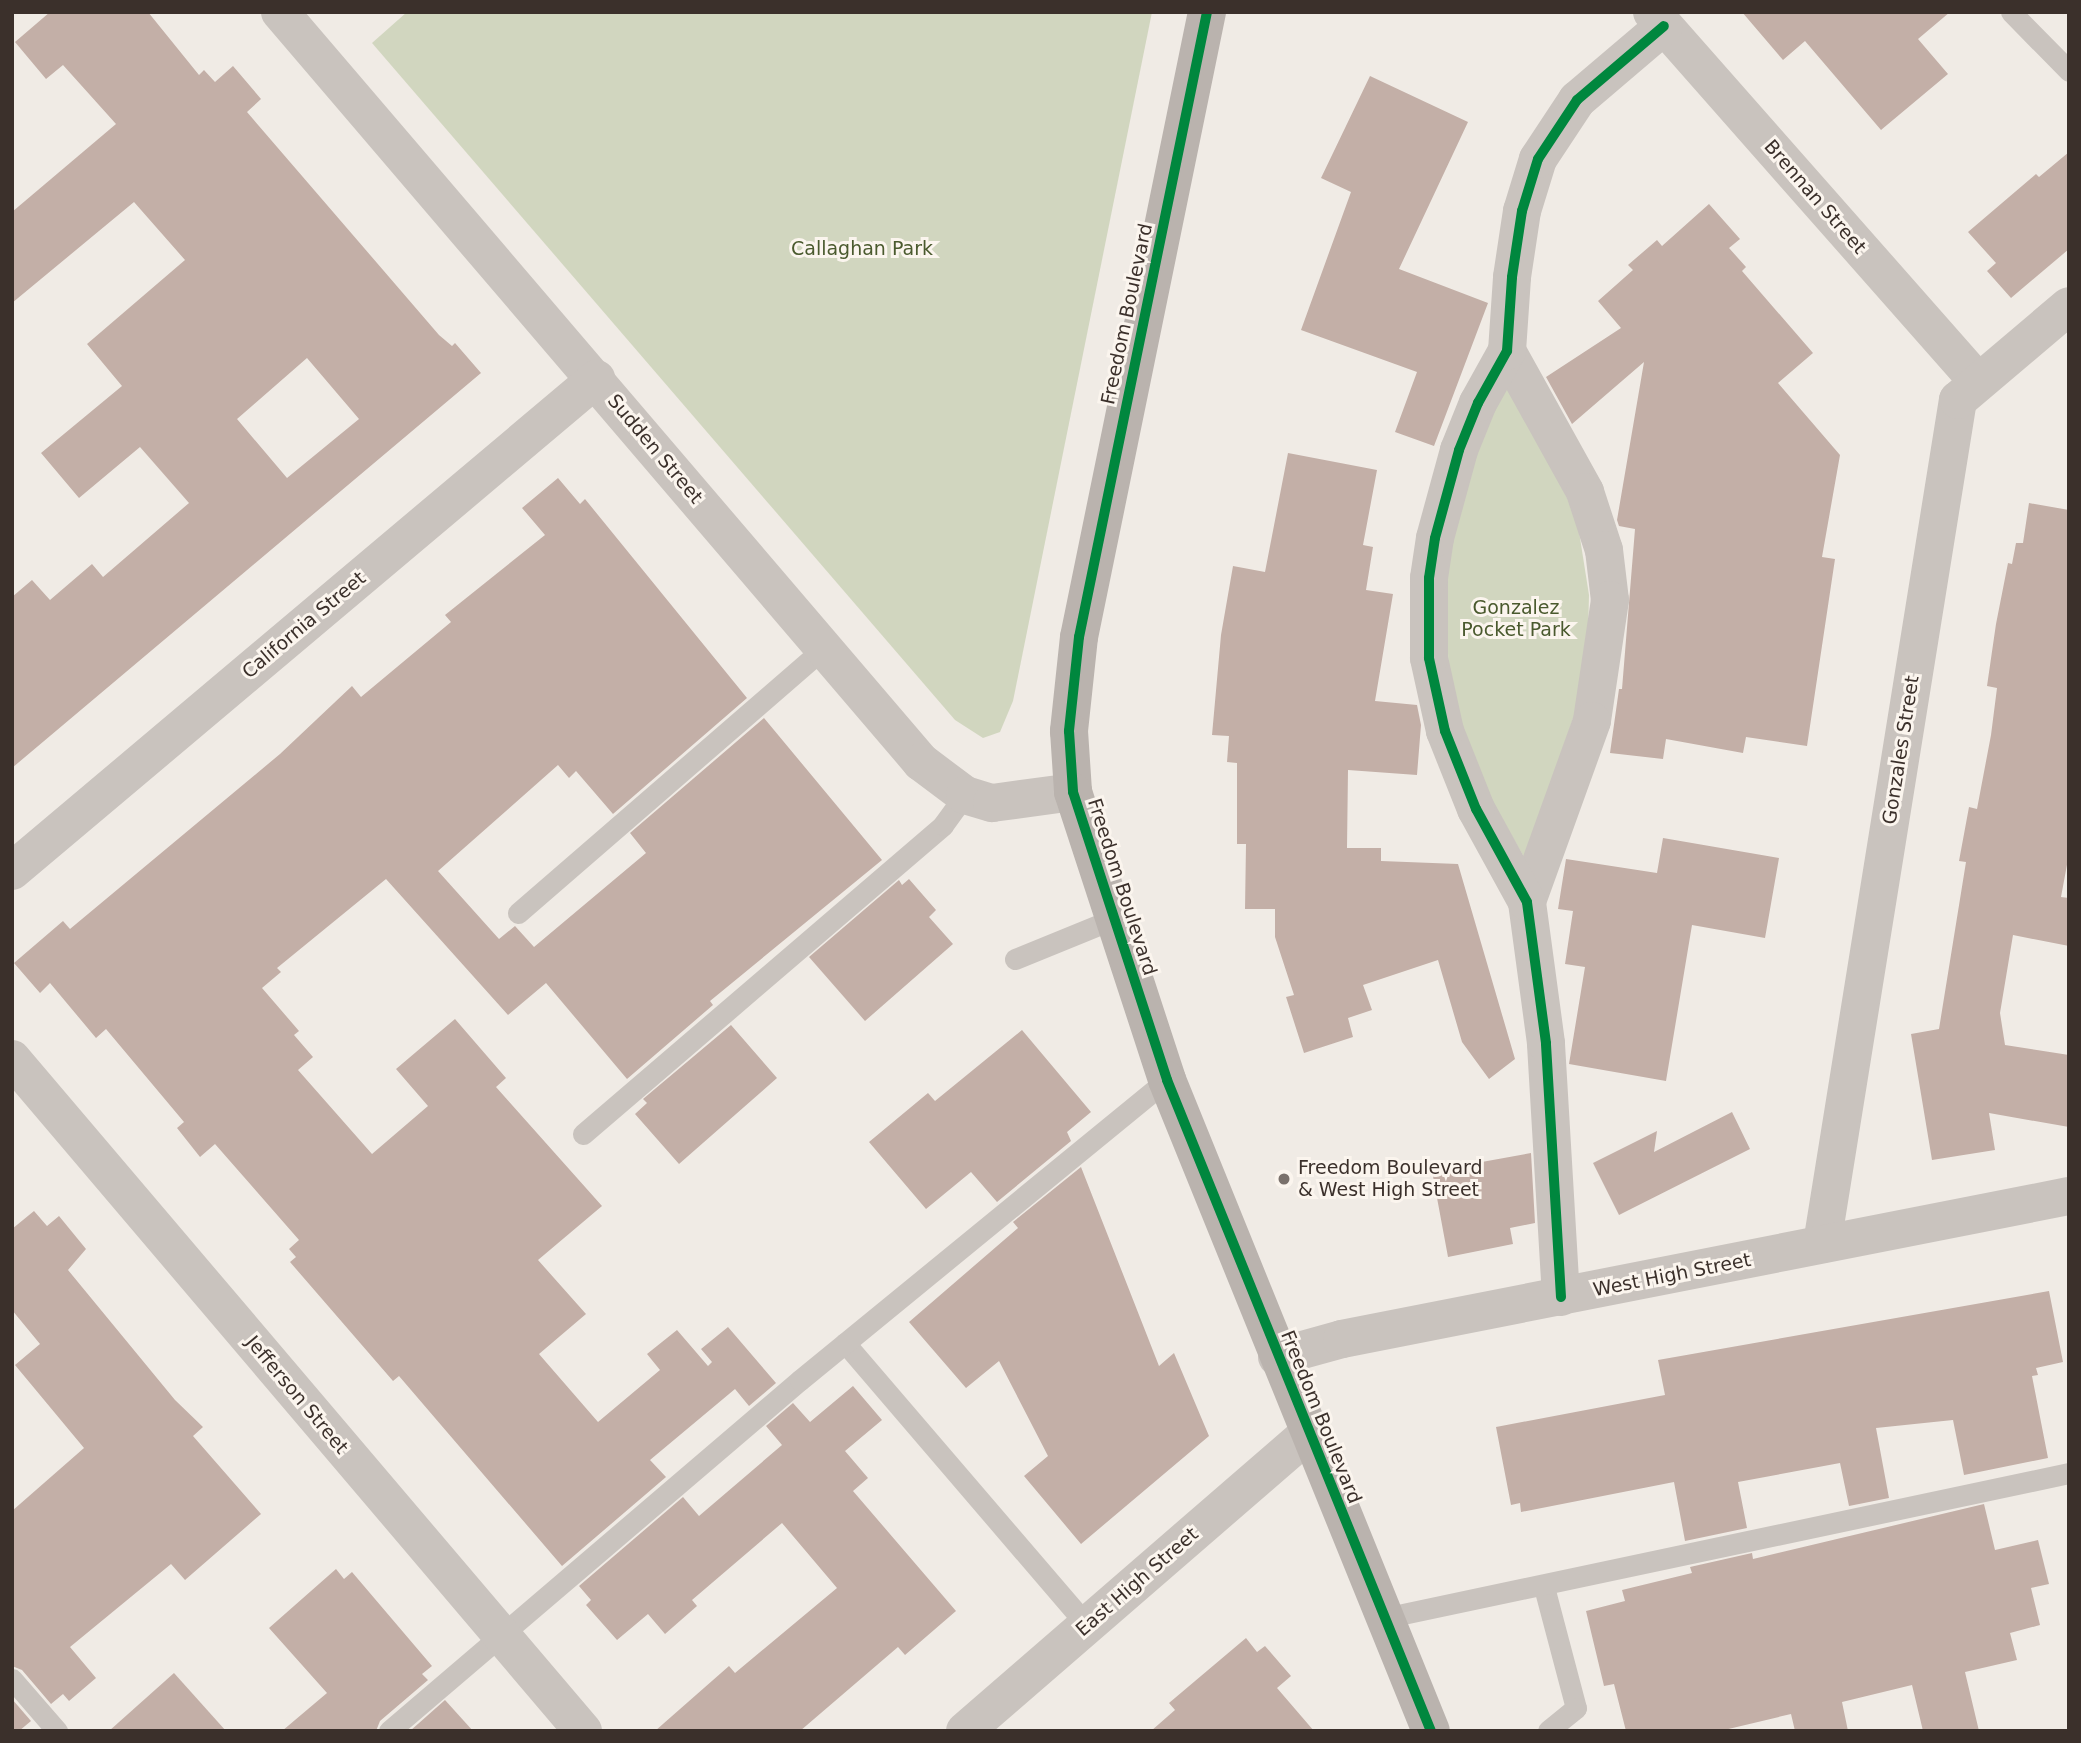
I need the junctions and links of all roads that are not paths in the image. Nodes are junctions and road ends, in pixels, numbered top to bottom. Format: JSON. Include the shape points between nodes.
{"nodes":[{"id":1,"x":280,"y":12,"type":"edge"},
{"id":2,"x":1207,"y":12,"type":"edge"},
{"id":3,"x":2011,"y":12,"type":"edge"},
{"id":4,"x":1658,"y":19,"type":"edge"},
{"id":5,"x":2069,"y":71,"type":"edge"},
{"id":6,"x":2069,"y":306,"type":"edge"},
{"id":7,"x":1507,"y":351,"type":"junction"},
{"id":8,"x":596,"y":379,"type":"junction"},
{"id":9,"x":1978,"y":382,"type":"junction"},
{"id":10,"x":823,"y":649,"type":"junction"},
{"id":11,"x":1073,"y":792,"type":"junction"},
{"id":12,"x":965,"y":795,"type":"junction"},
{"id":13,"x":12,"y":871,"type":"edge"},
{"id":14,"x":1527,"y":902,"type":"junction"},
{"id":15,"x":518,"y":913,"type":"dead end"},
{"id":16,"x":1113,"y":919,"type":"junction"},
{"id":17,"x":1015,"y":959,"type":"dead end"},
{"id":18,"x":12,"y":1059,"type":"edge"},
{"id":19,"x":1167,"y":1080,"type":"junction"},
{"id":20,"x":583,"y":1134,"type":"dead end"},
{"id":21,"x":2069,"y":1196,"type":"edge"},
{"id":22,"x":1822,"y":1244,"type":"junction"},
{"id":23,"x":1561,"y":1297,"type":"junction"},
{"id":24,"x":845,"y":1343,"type":"junction"},
{"id":25,"x":1277,"y":1357,"type":"junction"},
{"id":26,"x":1309,"y":1433,"type":"junction"},
{"id":27,"x":2069,"y":1473,"type":"edge"},
{"id":28,"x":1544,"y":1587,"type":"junction"},
{"id":29,"x":1384,"y":1618,"type":"junction"},
{"id":30,"x":1087,"y":1625,"type":"junction"},
{"id":31,"x":499,"y":1635,"type":"junction"},
{"id":32,"x":12,"y":1678,"type":"edge"},
{"id":33,"x":57,"y":1731,"type":"edge"},
{"id":34,"x":389,"y":1731,"type":"edge"},
{"id":35,"x":583,"y":1731,"type":"edge"},
{"id":36,"x":965,"y":1731,"type":"edge"},
{"id":37,"x":1431,"y":1731,"type":"edge"},
{"id":38,"x":1548,"y":1731,"type":"edge"}],
"edges":[{"from":1,"to":8,"type":"street","name":"Sudden Street"},
{"from":2,"to":11,"type":"main road","name":"Freedom Boulevard","via":[[1079,637],[1069,731]]},
{"from":3,"to":5,"type":"lane"},
{"from":4,"to":7,"type":"street","via":[[1577,100],[1538,159],[1516,251]]},
{"from":4,"to":9,"type":"street","name":"Brennan Street"},
{"from":6,"to":9,"type":"street","name":"Gonzales Street"},
{"from":7,"to":14,"type":"street","via":[[1478,403],[1444,497],[1427,620],[1436,698],[1458,769]]},
{"from":7,"to":14,"type":"street","via":[[1586,492],[1604,550],[1610,600],[1592,721]]},
{"from":8,"to":10,"type":"street","name":"Sudden Street"},
{"from":8,"to":13,"type":"street","name":"California Street"},
{"from":9,"to":22,"type":"street","name":"Gonzales Street","via":[[1958,400]]},
{"from":10,"to":12,"type":"street","name":"Sudden Street","via":[[921,762]]},
{"from":10,"to":15,"type":"lane"},
{"from":11,"to":12,"type":"street","name":"Sudden Street","via":[[992,803]]},
{"from":11,"to":16,"type":"main road","name":"Freedom Boulevard"},
{"from":12,"to":20,"type":"lane","via":[[943,825]]},
{"from":14,"to":23,"type":"street","via":[[1546,1043]]},
{"from":16,"to":17,"type":"lane"},
{"from":16,"to":19,"type":"main road","name":"Freedom Boulevard"},
{"from":18,"to":31,"type":"street","name":"Jefferson Street"},
{"from":19,"to":24,"type":"lane"},
{"from":19,"to":25,"type":"main road","name":"Freedom Boulevard"},
{"from":21,"to":22,"type":"street","name":"West High Street"},
{"from":22,"to":23,"type":"street","name":"West High Street"},
{"from":23,"to":25,"type":"street","name":"West High Street","via":[[1342,1339]]},
{"from":24,"to":30,"type":"lane"},
{"from":24,"to":31,"type":"lane"},
{"from":25,"to":26,"type":"main road","name":"Freedom Boulevard"},
{"from":26,"to":29,"type":"main road","name":"Freedom Boulevard"},
{"from":26,"to":30,"type":"street","name":"East High Street"},
{"from":27,"to":28,"type":"lane"},
{"from":28,"to":29,"type":"lane"},
{"from":28,"to":38,"type":"lane","via":[[1576,1708]]},
{"from":29,"to":37,"type":"main road","name":"Freedom Boulevard"},
{"from":30,"to":36,"type":"street","name":"East High Street"},
{"from":31,"to":34,"type":"lane"},
{"from":31,"to":35,"type":"street","name":"Jefferson Street"},
{"from":32,"to":33,"type":"lane"}]}
